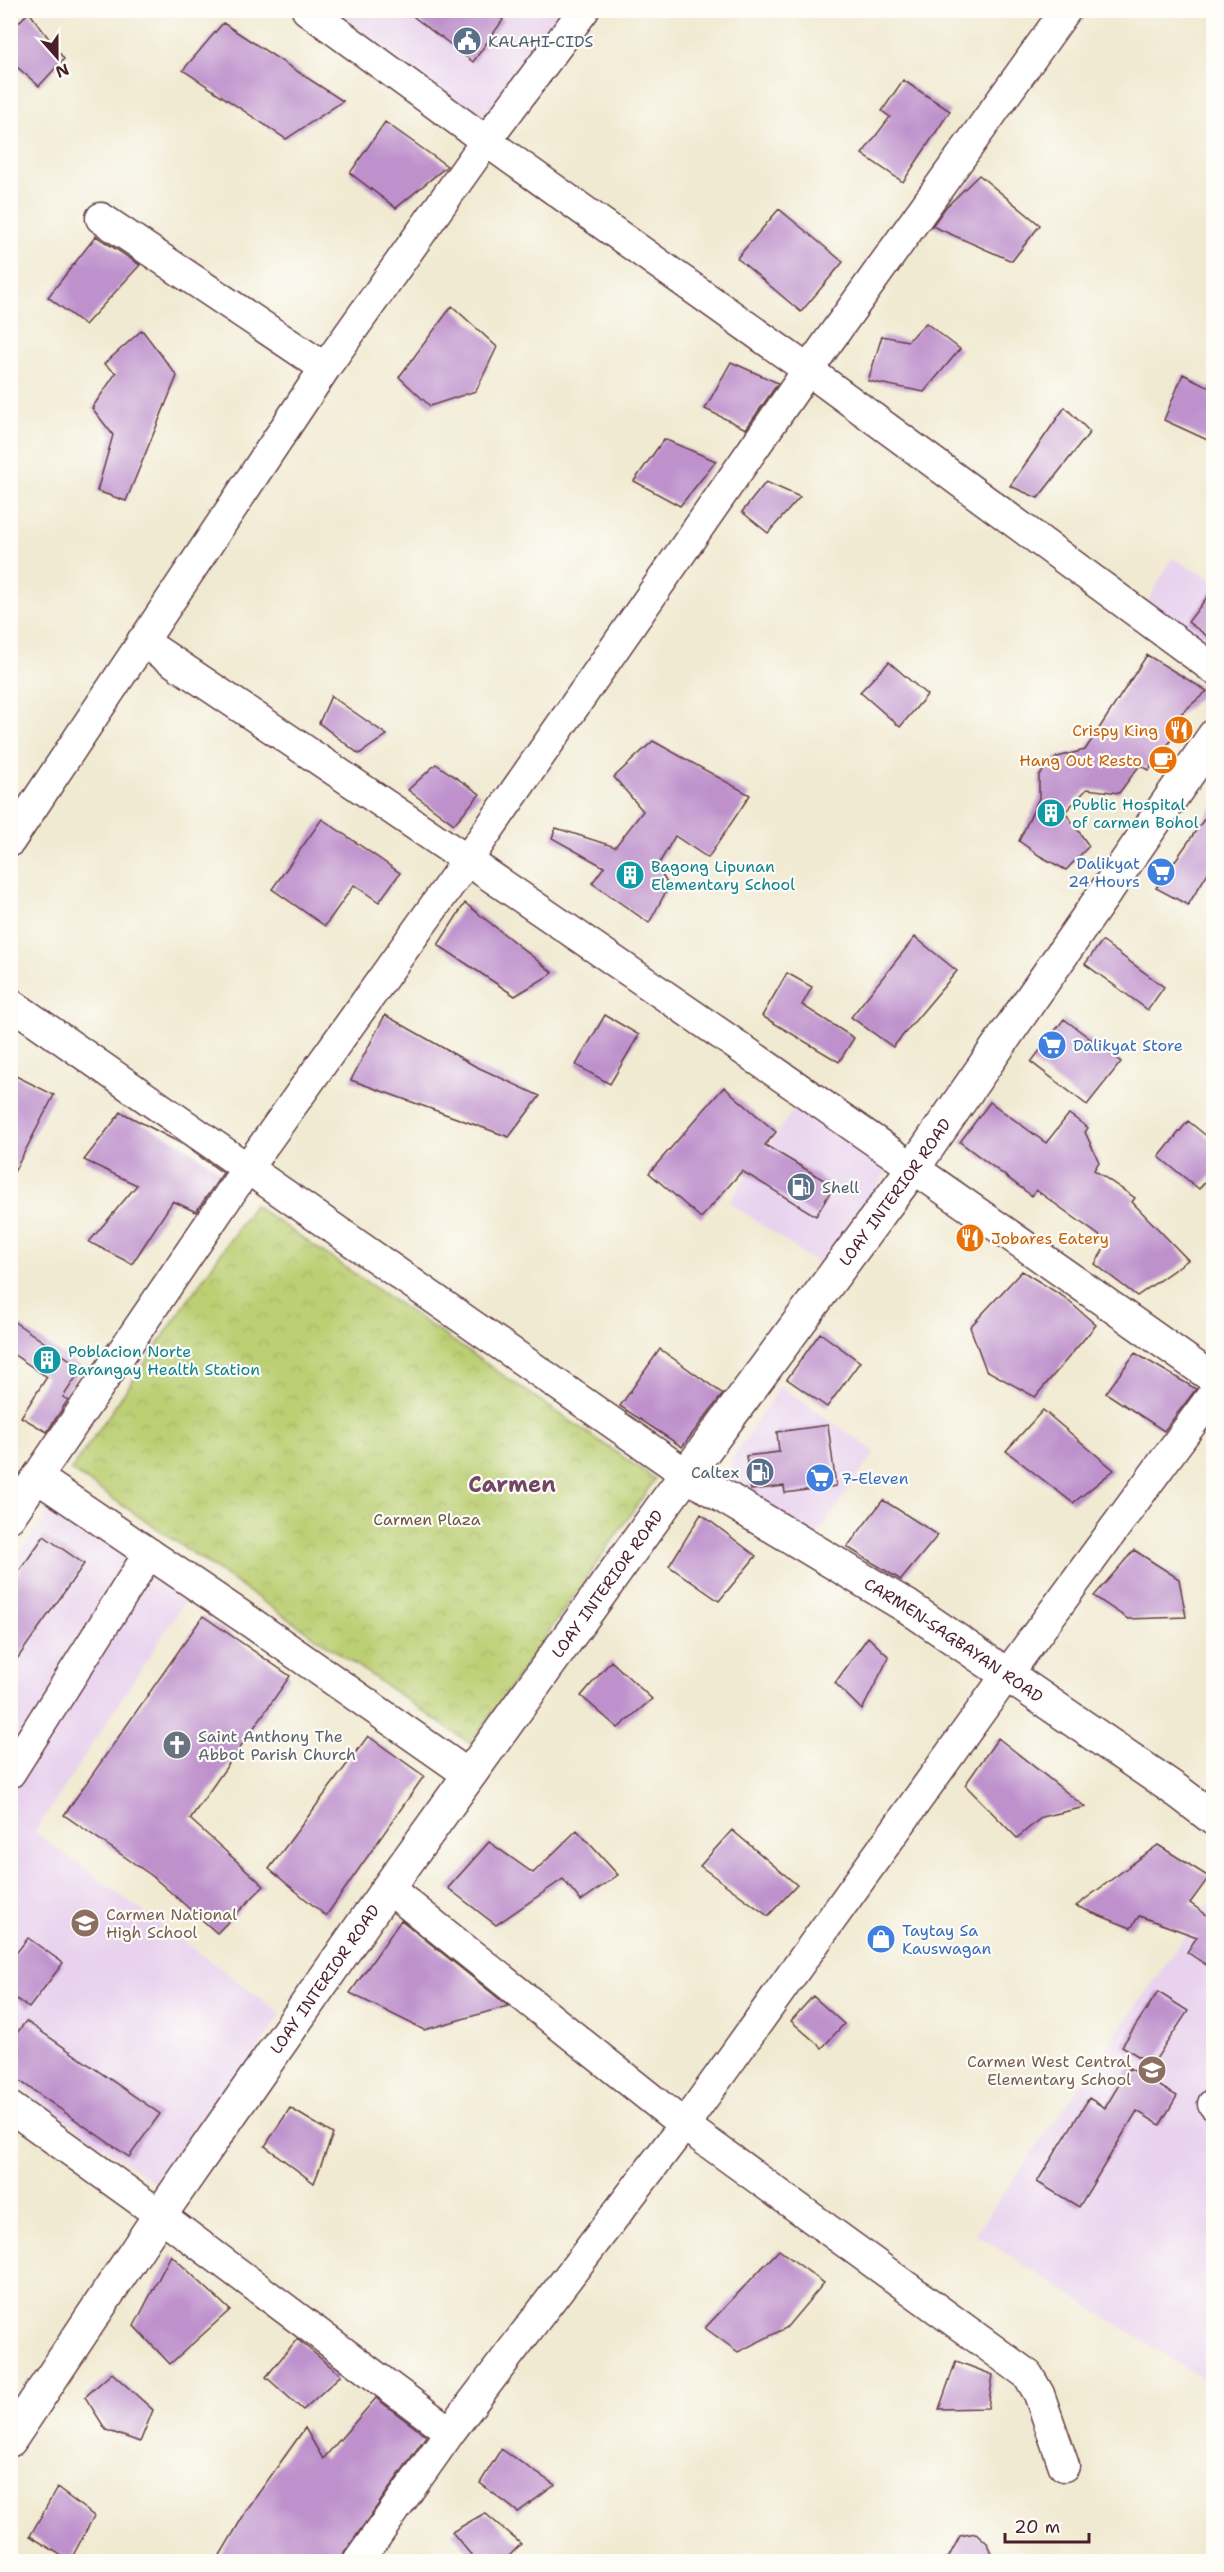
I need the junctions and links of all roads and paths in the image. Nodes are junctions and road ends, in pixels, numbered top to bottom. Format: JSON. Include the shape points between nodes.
{"nodes":[{"id":1,"x":308,"y":10,"type":"edge"},
{"id":2,"x":584,"y":10,"type":"edge"},
{"id":3,"x":1066,"y":10,"type":"edge"},
{"id":4,"x":486,"y":141,"type":"junction"},
{"id":5,"x":101,"y":218,"type":"dead end"},
{"id":6,"x":325,"y":368,"type":"junction"},
{"id":7,"x":808,"y":370,"type":"junction"},
{"id":8,"x":142,"y":641,"type":"junction"},
{"id":9,"x":1214,"y":669,"type":"edge"},
{"id":10,"x":1214,"y":736,"type":"edge"},
{"id":11,"x":10,"y":842,"type":"edge"},
{"id":12,"x":468,"y":859,"type":"junction"},
{"id":13,"x":10,"y":1003,"type":"edge"},
{"id":14,"x":248,"y":1167,"type":"junction"},
{"id":15,"x":914,"y":1167,"type":"junction"},
{"id":16,"x":1214,"y":1379,"type":"edge"},
{"id":17,"x":1214,"y":1393,"type":"edge"},
{"id":18,"x":686,"y":1474,"type":"junction"},
{"id":19,"x":38,"y":1478,"type":"junction"},
{"id":20,"x":10,"y":1517,"type":"edge"},
{"id":21,"x":149,"y":1553,"type":"junction"},
{"id":22,"x":1006,"y":1676,"type":"junction"},
{"id":23,"x":10,"y":1773,"type":"edge"},
{"id":24,"x":468,"y":1775,"type":"junction"},
{"id":25,"x":1214,"y":1819,"type":"edge"},
{"id":26,"x":388,"y":1888,"type":"junction"},
{"id":27,"x":10,"y":2107,"type":"edge"},
{"id":28,"x":684,"y":2125,"type":"junction"},
{"id":29,"x":160,"y":2215,"type":"junction"},
{"id":30,"x":450,"y":2432,"type":"junction"},
{"id":31,"x":10,"y":2440,"type":"edge"},
{"id":32,"x":1064,"y":2466,"type":"dead end"},
{"id":33,"x":358,"y":2562,"type":"edge"}],
"edges":[{"from":1,"to":4,"type":"street"},
{"from":2,"to":4,"type":"street"},
{"from":3,"to":7,"type":"street"},
{"from":4,"to":6,"type":"street"},
{"from":4,"to":7,"type":"street"},
{"from":5,"to":6,"type":"street"},
{"from":6,"to":8,"type":"street"},
{"from":7,"to":9,"type":"street"},
{"from":7,"to":12,"type":"street"},
{"from":8,"to":11,"type":"street"},
{"from":8,"to":12,"type":"street"},
{"from":10,"to":15,"type":"main road","name":"LOAY INTERIOR ROAD"},
{"from":12,"to":14,"type":"street"},
{"from":12,"to":15,"type":"street"},
{"from":13,"to":14,"type":"street"},
{"from":14,"to":18,"type":"street"},
{"from":14,"to":19,"type":"street"},
{"from":15,"to":16,"type":"street"},
{"from":15,"to":18,"type":"main road","name":"LOAY INTERIOR ROAD"},
{"from":17,"to":22,"type":"street"},
{"from":18,"to":22,"type":"main road","name":"CARMEN-SAGBAYAN ROAD","via":[[908,1607]]},
{"from":18,"to":24,"type":"main road","name":"LOAY INTERIOR ROAD"},
{"from":19,"to":20,"type":"street"},
{"from":19,"to":21,"type":"street"},
{"from":21,"to":23,"type":"street"},
{"from":21,"to":24,"type":"street"},
{"from":22,"to":25,"type":"main road","name":"CARMEN-SAGBAYAN ROAD"},
{"from":22,"to":28,"type":"street"},
{"from":24,"to":26,"type":"main road","name":"LOAY INTERIOR ROAD"},
{"from":26,"to":28,"type":"street"},
{"from":26,"to":29,"type":"main road","name":"LOAY INTERIOR ROAD"},
{"from":27,"to":29,"type":"street"},
{"from":28,"to":30,"type":"street"},
{"from":28,"to":32,"type":"street","via":[[1028,2375],[1039,2394]]},
{"from":29,"to":30,"type":"street"},
{"from":29,"to":31,"type":"main road","name":"LOAY INTERIOR ROAD"},
{"from":30,"to":33,"type":"street"}]}
